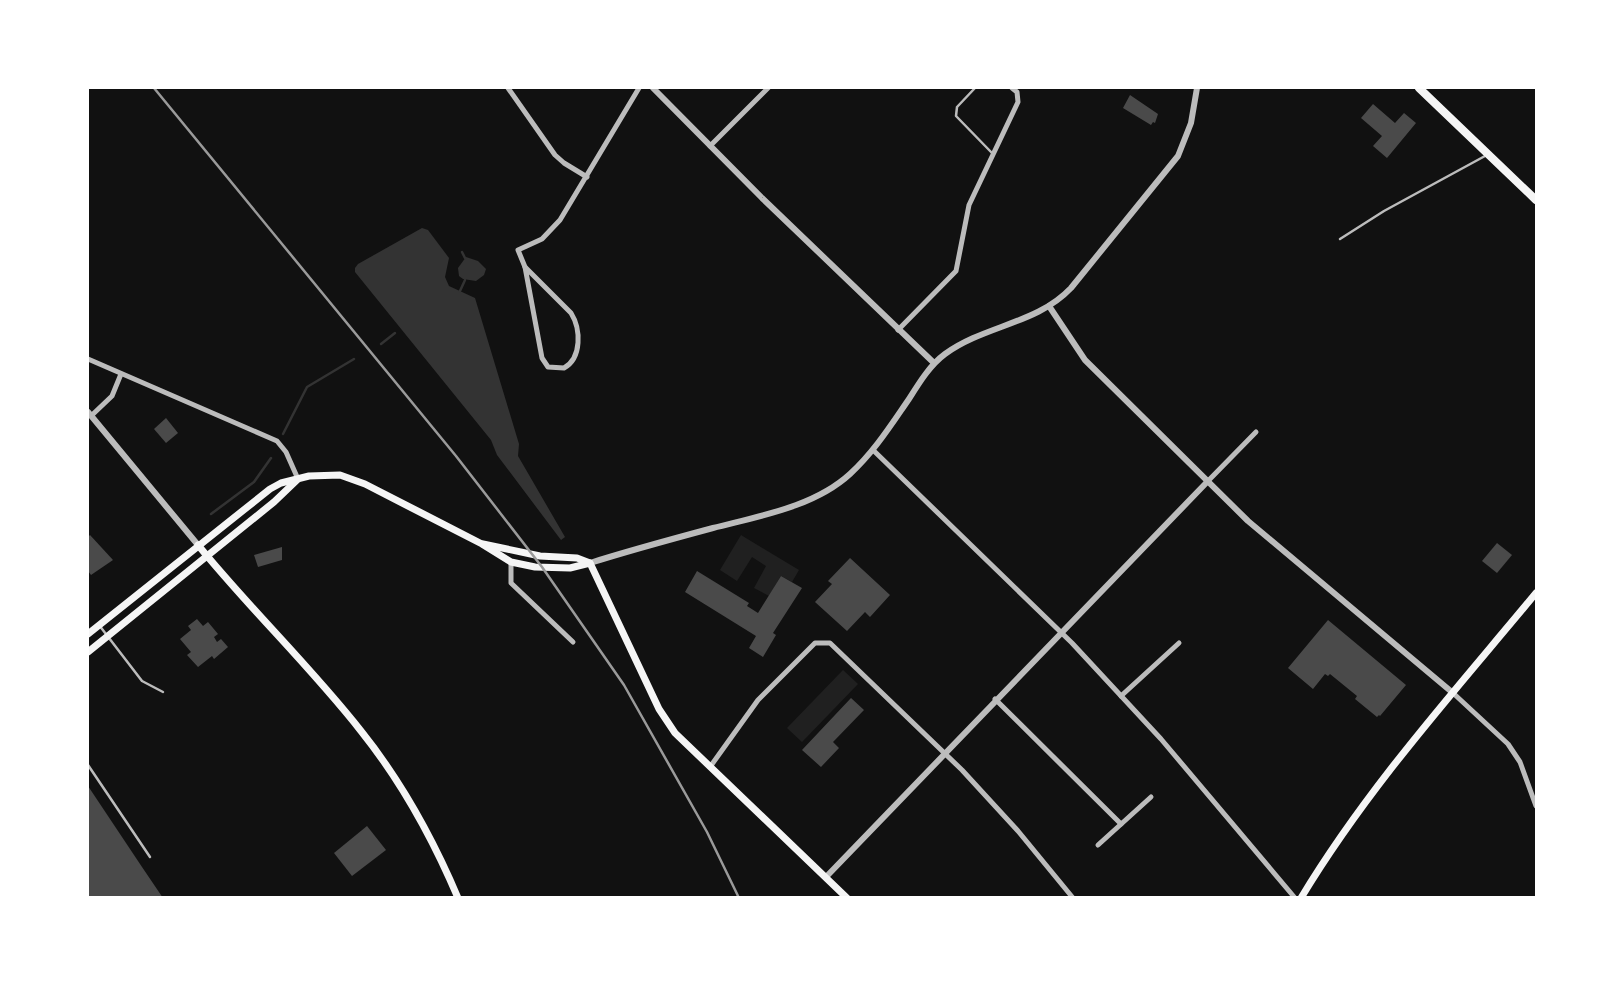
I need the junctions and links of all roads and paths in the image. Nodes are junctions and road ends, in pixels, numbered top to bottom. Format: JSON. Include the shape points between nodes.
{"nodes":[{"id":1,"x":508,"y":88,"type":"edge"},
{"id":2,"x":639,"y":88,"type":"edge"},
{"id":3,"x":653,"y":88,"type":"edge"},
{"id":4,"x":768,"y":88,"type":"edge"},
{"id":5,"x":975,"y":88,"type":"edge"},
{"id":6,"x":1012,"y":88,"type":"edge"},
{"id":7,"x":1197,"y":88,"type":"edge"},
{"id":8,"x":1419,"y":88,"type":"edge"},
{"id":9,"x":710,"y":146,"type":"junction"},
{"id":10,"x":993,"y":153,"type":"junction"},
{"id":11,"x":1488,"y":154,"type":"junction"},
{"id":12,"x":587,"y":177,"type":"junction"},
{"id":13,"x":1536,"y":200,"type":"edge"},
{"id":14,"x":1340,"y":239,"type":"dead end"},
{"id":15,"x":525,"y":267,"type":"junction"},
{"id":16,"x":1049,"y":306,"type":"junction"},
{"id":17,"x":898,"y":330,"type":"junction"},
{"id":18,"x":88,"y":359,"type":"edge"},
{"id":19,"x":934,"y":363,"type":"junction"},
{"id":20,"x":121,"y":374,"type":"junction"},
{"id":21,"x":89,"y":414,"type":"edge"},
{"id":22,"x":1256,"y":432,"type":"dead end"},
{"id":23,"x":873,"y":450,"type":"junction"},
{"id":24,"x":298,"y":479,"type":"junction"},
{"id":25,"x":1208,"y":481,"type":"junction"},
{"id":26,"x":482,"y":544,"type":"junction"},
{"id":27,"x":198,"y":545,"type":"junction"},
{"id":28,"x":207,"y":556,"type":"junction"},
{"id":29,"x":511,"y":562,"type":"junction"},
{"id":30,"x":590,"y":563,"type":"junction"},
{"id":31,"x":1536,"y":593,"type":"edge"},
{"id":32,"x":99,"y":624,"type":"junction"},
{"id":33,"x":1061,"y":632,"type":"junction"},
{"id":34,"x":88,"y":634,"type":"edge"},
{"id":35,"x":108,"y":637,"type":"junction"},
{"id":36,"x":573,"y":642,"type":"dead end"},
{"id":37,"x":1179,"y":643,"type":"dead end"},
{"id":38,"x":88,"y":652,"type":"edge"},
{"id":39,"x":163,"y":692,"type":"dead end"},
{"id":40,"x":1453,"y":692,"type":"junction"},
{"id":41,"x":1121,"y":696,"type":"junction"},
{"id":42,"x":995,"y":699,"type":"junction"},
{"id":43,"x":944,"y":752,"type":"junction"},
{"id":44,"x":88,"y":765,"type":"edge"},
{"id":45,"x":710,"y":767,"type":"junction"},
{"id":46,"x":1151,"y":797,"type":"dead end"},
{"id":47,"x":1536,"y":806,"type":"edge"},
{"id":48,"x":1121,"y":824,"type":"junction"},
{"id":49,"x":1098,"y":845,"type":"dead end"},
{"id":50,"x":150,"y":857,"type":"dead end"},
{"id":51,"x":826,"y":877,"type":"junction"},
{"id":52,"x":458,"y":898,"type":"edge"},
{"id":53,"x":847,"y":898,"type":"edge"},
{"id":54,"x":1073,"y":898,"type":"edge"},
{"id":55,"x":1295,"y":898,"type":"edge"},
{"id":56,"x":1301,"y":898,"type":"edge"}],
"edges":[{"from":1,"to":12,"type":"street","via":[[555,155]]},
{"from":2,"to":12,"type":"street"},
{"from":3,"to":9,"type":"street"},
{"from":4,"to":9,"type":"street"},
{"from":5,"to":10,"type":"lane","via":[[957,107],[956,116]]},
{"from":6,"to":10,"type":"street","via":[[1018,102]]},
{"from":7,"to":16,"type":"street","via":[[1191,123],[1171,167],[1071,288]]},
{"from":8,"to":11,"type":"main road"},
{"from":9,"to":17,"type":"street"},
{"from":10,"to":17,"type":"street","via":[[969,205],[956,271]]},
{"from":11,"to":13,"type":"main road"},
{"from":11,"to":14,"type":"lane"},
{"from":12,"to":15,"type":"street","via":[[549,234],[518,250]]},
{"from":15,"to":15,"type":"street","via":[[542,358],[548,367],[564,369],[575,357],[575,320]]},
{"from":16,"to":19,"type":"street","via":[[984,332]]},
{"from":16,"to":25,"type":"street","via":[[1085,360]]},
{"from":17,"to":19,"type":"street"},
{"from":18,"to":20,"type":"street"},
{"from":19,"to":23,"type":"street"},
{"from":20,"to":21,"type":"street","via":[[112,396]]},
{"from":20,"to":24,"type":"street","via":[[277,441]]},
{"from":21,"to":27,"type":"street"},
{"from":22,"to":25,"type":"street"},
{"from":23,"to":30,"type":"street","via":[[831,490],[811,499]]},
{"from":23,"to":33,"type":"street"},
{"from":24,"to":26,"type":"main road","via":[[319,474],[356,480]]},
{"from":24,"to":27,"type":"main road","via":[[270,489]]},
{"from":24,"to":28,"type":"main road"},
{"from":25,"to":33,"type":"street"},
{"from":25,"to":40,"type":"street","via":[[1261,532]]},
{"from":26,"to":29,"type":"main road"},
{"from":26,"to":30,"type":"main road"},
{"from":27,"to":28,"type":"main road"},
{"from":27,"to":32,"type":"main road"},
{"from":28,"to":35,"type":"main road"},
{"from":28,"to":52,"type":"main road","via":[[363,732],[419,818]]},
{"from":29,"to":30,"type":"main road","via":[[570,568]]},
{"from":29,"to":36,"type":"street","via":[[511,583]]},
{"from":30,"to":45,"type":"main road","via":[[666,722]]},
{"from":31,"to":40,"type":"main road"},
{"from":32,"to":34,"type":"main road"},
{"from":32,"to":35,"type":"lane"},
{"from":33,"to":41,"type":"street"},
{"from":33,"to":42,"type":"street"},
{"from":35,"to":38,"type":"main road"},
{"from":35,"to":39,"type":"lane","via":[[142,681]]},
{"from":37,"to":41,"type":"street"},
{"from":40,"to":47,"type":"street","via":[[1508,744],[1520,762]]},
{"from":40,"to":56,"type":"main road","via":[[1353,816]]},
{"from":41,"to":55,"type":"street"},
{"from":42,"to":43,"type":"street"},
{"from":42,"to":48,"type":"street"},
{"from":43,"to":45,"type":"street","via":[[834,646],[818,642],[758,700]]},
{"from":43,"to":51,"type":"street"},
{"from":43,"to":54,"type":"street"},
{"from":44,"to":50,"type":"lane"},
{"from":45,"to":51,"type":"main road"},
{"from":46,"to":48,"type":"street"},
{"from":48,"to":49,"type":"street"},
{"from":51,"to":53,"type":"main road"}]}
